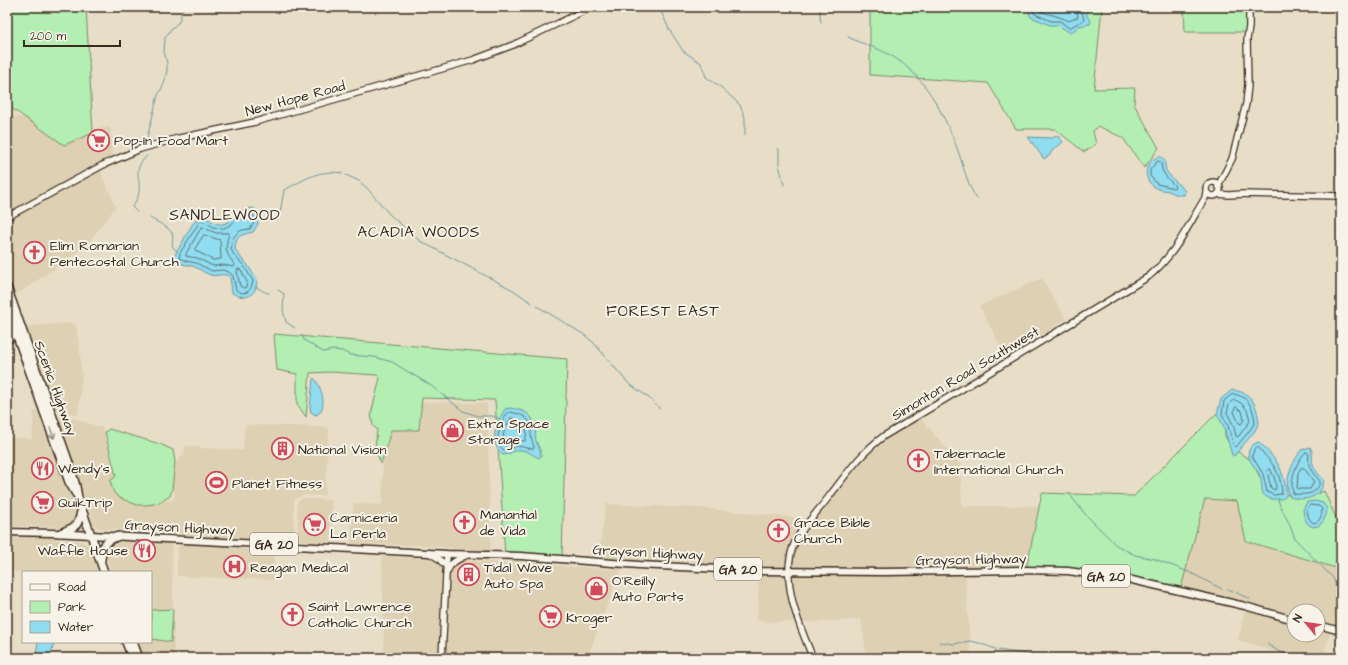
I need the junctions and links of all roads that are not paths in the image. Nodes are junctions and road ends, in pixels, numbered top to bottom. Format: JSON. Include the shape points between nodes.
{"nodes":[{"id":1,"x":592,"y":7,"type":"edge"},
{"id":2,"x":1249,"y":7,"type":"edge"},
{"id":3,"x":1216,"y":189,"type":"junction"},
{"id":4,"x":1206,"y":192,"type":"junction"},
{"id":5,"x":1341,"y":196,"type":"edge"},
{"id":6,"x":7,"y":217,"type":"edge"},
{"id":7,"x":1189,"y":227,"type":"junction"},
{"id":8,"x":7,"y":287,"type":"edge"},
{"id":9,"x":7,"y":308,"type":"edge"},
{"id":10,"x":78,"y":498,"type":"junction"},
{"id":11,"x":82,"y":507,"type":"junction"},
{"id":12,"x":7,"y":532,"type":"edge"},
{"id":13,"x":60,"y":533,"type":"junction"},
{"id":14,"x":91,"y":535,"type":"junction"},
{"id":15,"x":119,"y":536,"type":"junction"},
{"id":16,"x":428,"y":552,"type":"junction"},
{"id":17,"x":447,"y":554,"type":"junction"},
{"id":18,"x":469,"y":555,"type":"junction"},
{"id":19,"x":100,"y":562,"type":"junction"},
{"id":20,"x":446,"y":566,"type":"junction"},
{"id":21,"x":104,"y":571,"type":"edge"},
{"id":22,"x":789,"y":572,"type":"junction"},
{"id":23,"x":446,"y":576,"type":"junction"},
{"id":24,"x":1286,"y":618,"type":"edge"},
{"id":25,"x":1326,"y":627,"type":"edge"},
{"id":26,"x":1341,"y":631,"type":"edge"},
{"id":27,"x":126,"y":643,"type":"edge"},
{"id":28,"x":133,"y":643,"type":"edge"},
{"id":29,"x":132,"y":658,"type":"edge"},
{"id":30,"x":138,"y":658,"type":"edge"},
{"id":31,"x":442,"y":658,"type":"edge"},
{"id":32,"x":812,"y":658,"type":"edge"}],
"edges":[{"from":1,"to":6,"type":"street","name":"New Hope Road","via":[[513,45],[473,60],[255,122],[175,139],[140,150],[103,165]]},
{"from":2,"to":3,"type":"street","name":"Simonton Road Southwest","via":[[1246,104],[1232,156]]},
{"from":3,"to":4,"type":"street"},
{"from":3,"to":4,"type":"street","name":"Simonton Road Southwest","via":[[1211,183],[1207,185]]},
{"from":3,"to":5,"type":"street","via":[[1237,194]]},
{"from":3,"to":7,"type":"street","name":"Simonton Road Southwest"},
{"from":4,"to":7,"type":"street","name":"Simonton Road Southwest"},
{"from":7,"to":22,"type":"street","name":"Simonton Road Southwest","via":[[1174,250],[1148,277],[872,446],[853,466],[800,534],[792,552]]},
{"from":8,"to":10,"type":"highway","name":"Scenic Highway","via":[[70,463]]},
{"from":9,"to":10,"type":"highway","name":"Scenic Highway","one_way":true,"via":[[14,325],[13,334],[9,339],[19,342],[68,482]]},
{"from":10,"to":11,"type":"highway","name":"Scenic Highway"},
{"from":11,"to":13,"type":"highway","via":[[77,525]]},
{"from":11,"to":14,"type":"highway","name":"Scenic Highway"},
{"from":12,"to":13,"type":"main road","name":"Grayson Highway"},
{"from":13,"to":14,"type":"main road","name":"Grayson Highway"},
{"from":14,"to":15,"type":"main road","name":"Grayson Highway","number":"GA 20"},
{"from":14,"to":19,"type":"highway","name":"Scenic Highway"},
{"from":15,"to":16,"type":"main road","name":"Grayson Highway","number":"GA 20"},
{"from":15,"to":19,"type":"highway","via":[[105,544]]},
{"from":16,"to":17,"type":"main road","name":"Grayson Highway","number":"GA 20"},
{"from":16,"to":20,"type":"street"},
{"from":17,"to":18,"type":"main road","name":"Grayson Highway","number":"GA 20"},
{"from":17,"to":20,"type":"street"},
{"from":18,"to":22,"type":"main road","name":"Grayson Highway","number":"GA 20"},
{"from":18,"to":23,"type":"street","via":[[452,563]]},
{"from":19,"to":21,"type":"highway","name":"Scenic Highway"},
{"from":20,"to":23,"type":"street"},
{"from":22,"to":24,"type":"main road","name":"Grayson Highway","number":"GA 20","via":[[1068,571],[1132,580]]},
{"from":22,"to":32,"type":"street","name":"Simonton Road Southwest","via":[[794,611]]},
{"from":23,"to":31,"type":"street"},
{"from":25,"to":26,"type":"main road"},
{"from":27,"to":29,"type":"highway"},
{"from":28,"to":30,"type":"highway"}]}
